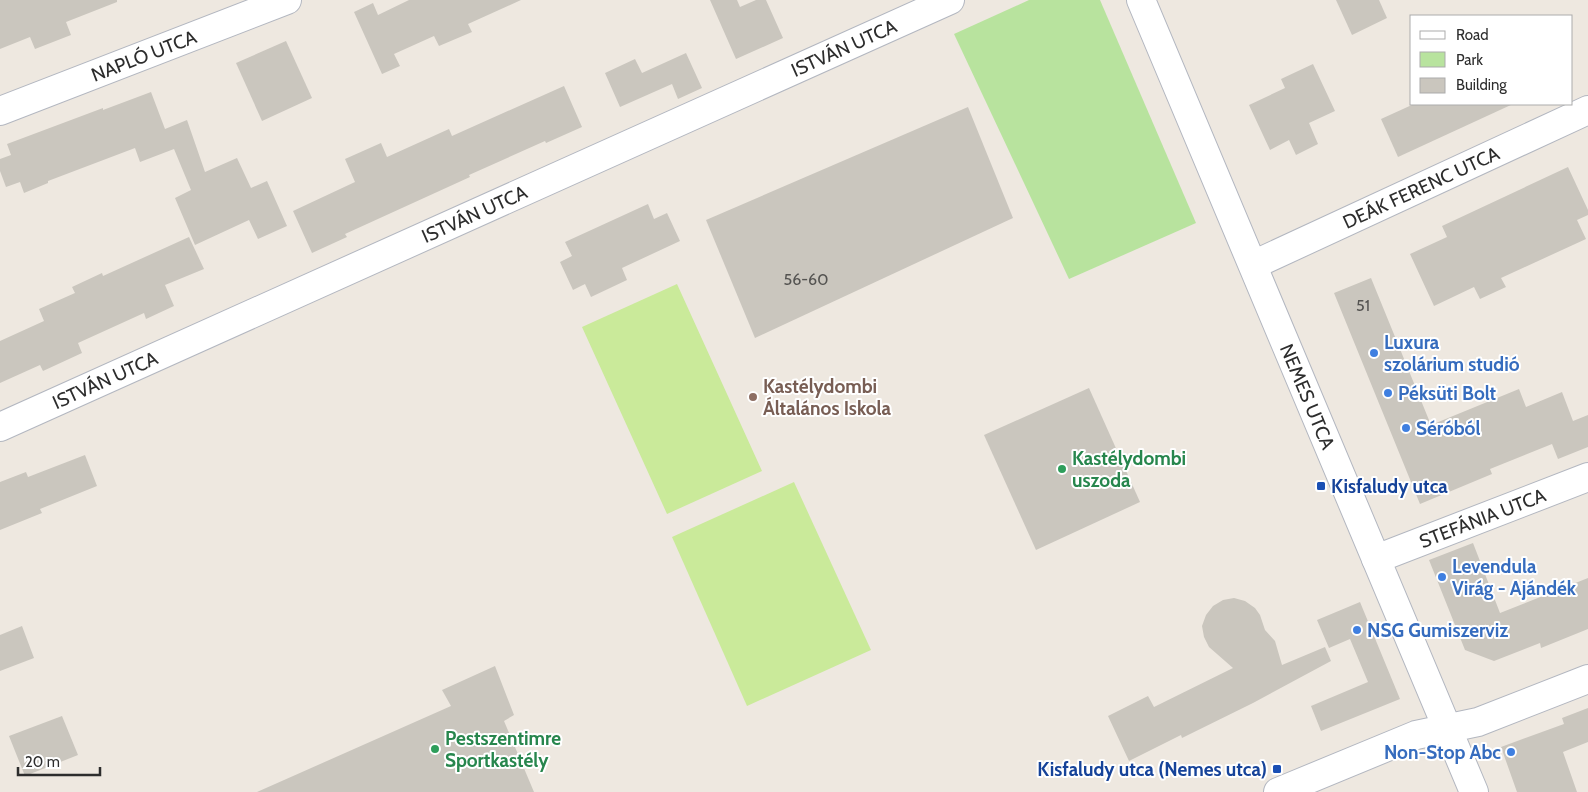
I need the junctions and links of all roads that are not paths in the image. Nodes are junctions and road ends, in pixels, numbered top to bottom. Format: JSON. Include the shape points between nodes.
{"nodes":[{"id":1,"x":287,"y":0,"type":"edge"},
{"id":2,"x":950,"y":0,"type":"edge"},
{"id":3,"x":1141,"y":0,"type":"edge"},
{"id":4,"x":1588,"y":110,"type":"edge"},
{"id":5,"x":0,"y":111,"type":"edge"},
{"id":6,"x":1253,"y":265,"type":"junction"},
{"id":7,"x":0,"y":427,"type":"edge"},
{"id":8,"x":1588,"y":477,"type":"edge"},
{"id":9,"x":1376,"y":559,"type":"junction"},
{"id":10,"x":1588,"y":679,"type":"edge"},
{"id":11,"x":1446,"y":728,"type":"junction"},
{"id":12,"x":1278,"y":792,"type":"edge"},
{"id":13,"x":1474,"y":792,"type":"edge"}],
"edges":[{"from":1,"to":5,"type":"street","name":"NAPLÓ UTCA"},
{"from":2,"to":7,"type":"street","name":"ISTVÁN UTCA"},
{"from":3,"to":6,"type":"street","name":"NEMES UTCA"},
{"from":4,"to":6,"type":"street","name":"DEÁK FERENC UTCA"},
{"from":6,"to":9,"type":"street","name":"NEMES UTCA"},
{"from":8,"to":9,"type":"street","name":"STEFÁNIA UTCA"},
{"from":9,"to":11,"type":"street","name":"NEMES UTCA"},
{"from":10,"to":11,"type":"street","via":[[1478,722]]},
{"from":11,"to":12,"type":"street","via":[[1416,735]]},
{"from":11,"to":13,"type":"street","name":"NEMES UTCA"}]}
